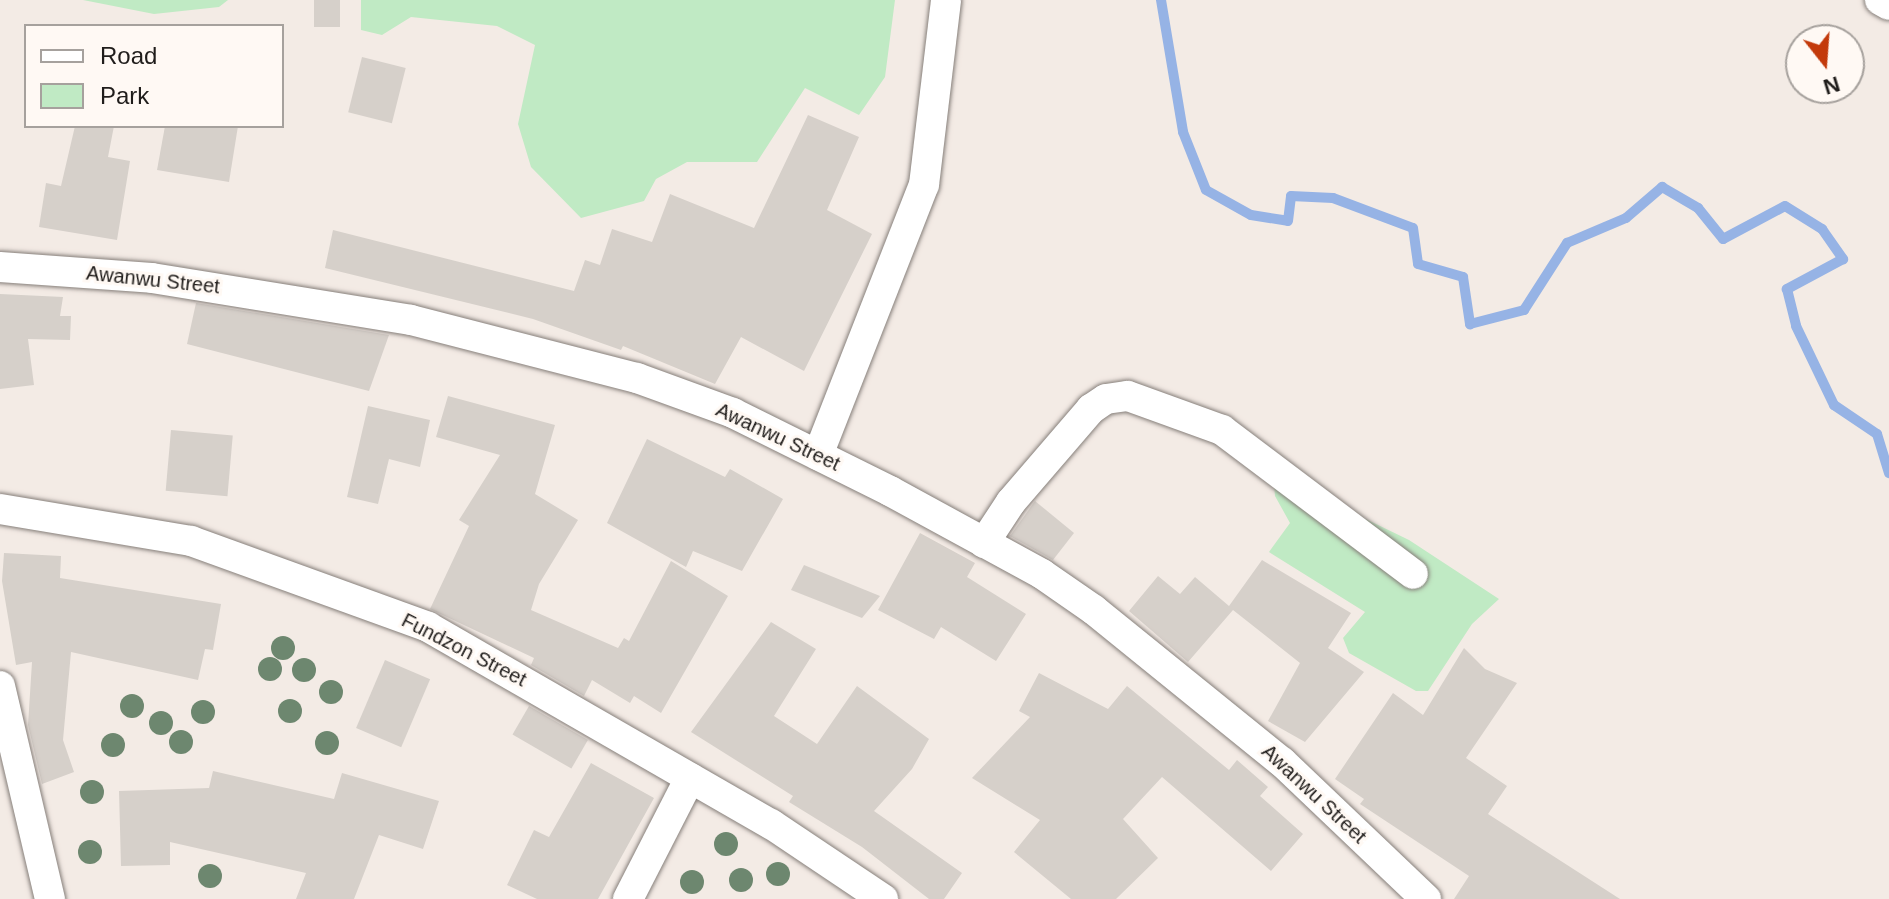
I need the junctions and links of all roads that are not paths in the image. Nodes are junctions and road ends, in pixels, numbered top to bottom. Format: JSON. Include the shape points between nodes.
{"nodes":[{"id":1,"x":946,"y":0,"type":"edge"},
{"id":2,"x":1880,"y":0,"type":"edge"},
{"id":3,"x":1889,"y":5,"type":"edge"},
{"id":4,"x":0,"y":267,"type":"edge"},
{"id":5,"x":818,"y":455,"type":"junction"},
{"id":6,"x":0,"y":509,"type":"edge"},
{"id":7,"x":984,"y":543,"type":"junction"},
{"id":8,"x":1413,"y":574,"type":"dead end"},
{"id":9,"x":0,"y":686,"type":"edge"},
{"id":10,"x":690,"y":778,"type":"junction"},
{"id":11,"x":50,"y":899,"type":"edge"},
{"id":12,"x":628,"y":899,"type":"edge"},
{"id":13,"x":883,"y":899,"type":"edge"},
{"id":14,"x":1426,"y":899,"type":"edge"}],
"edges":[{"from":1,"to":5,"type":"street","via":[[924,185]]},
{"from":2,"to":3,"type":"street"},
{"from":4,"to":5,"type":"street","name":"Awanwu Street","via":[[152,278],[411,320],[637,378],[733,413]]},
{"from":5,"to":7,"type":"street","name":"Awanwu Street"},
{"from":6,"to":10,"type":"street","name":"Fundzon Street","via":[[191,541],[352,597],[428,627]]},
{"from":7,"to":8,"type":"street","via":[[1011,502],[1091,409],[1106,399],[1128,396],[1222,430]]},
{"from":7,"to":14,"type":"street","name":"Awanwu Street","via":[[1094,610],[1199,693]]},
{"from":9,"to":11,"type":"street"},
{"from":10,"to":12,"type":"street"},
{"from":10,"to":13,"type":"street","name":"Fundzon Street","via":[[771,824]]}]}
